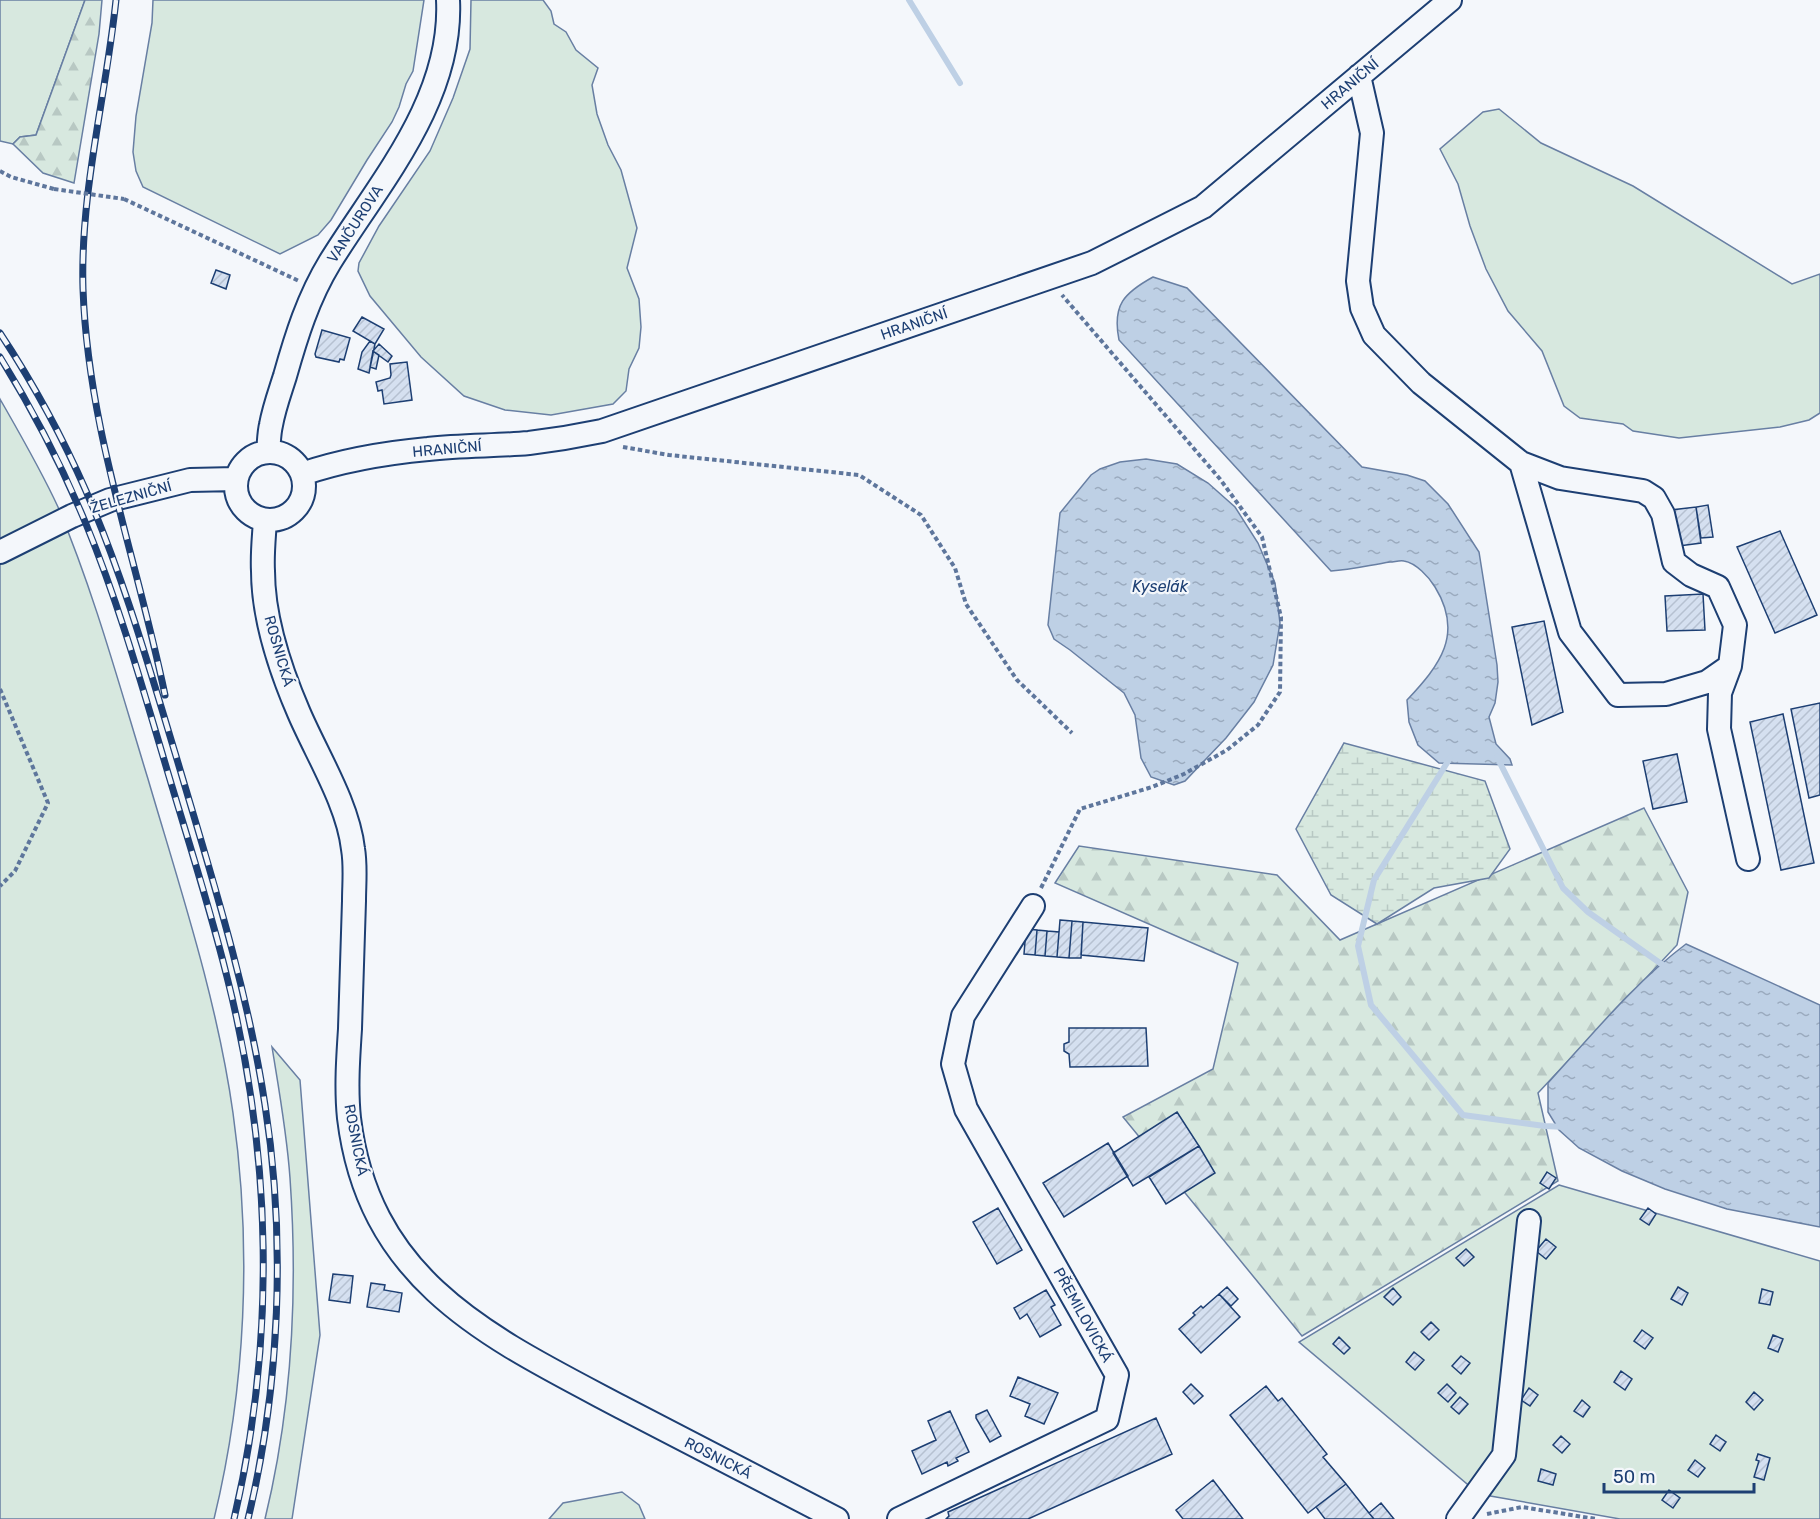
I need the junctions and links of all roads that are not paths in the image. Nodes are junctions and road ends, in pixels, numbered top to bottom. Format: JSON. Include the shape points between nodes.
{"nodes":[{"id":1,"x":448,"y":0,"type":"edge"},
{"id":2,"x":1450,"y":0,"type":"edge"},
{"id":3,"x":1359,"y":76,"type":"junction"},
{"id":4,"x":268,"y":452,"type":"junction"},
{"id":5,"x":1521,"y":463,"type":"junction"},
{"id":6,"x":302,"y":474,"type":"junction"},
{"id":7,"x":236,"y":479,"type":"junction"},
{"id":8,"x":265,"y":520,"type":"junction"},
{"id":9,"x":0,"y":552,"type":"edge"},
{"id":10,"x":1730,"y":666,"type":"junction"},
{"id":11,"x":1748,"y":859,"type":"dead end"},
{"id":12,"x":1033,"y":906,"type":"road end"},
{"id":13,"x":1529,"y":1221,"type":"dead end"},
{"id":14,"x":837,"y":1519,"type":"edge"},
{"id":15,"x":899,"y":1519,"type":"edge"},
{"id":16,"x":1458,"y":1519,"type":"edge"}],
"edges":[{"from":1,"to":4,"type":"street","name":"VANČUROVA","via":[[446,33],[429,99],[308,304],[270,426]]},
{"from":2,"to":3,"type":"street","name":"HRANIČNÍ"},
{"from":3,"to":5,"type":"street","via":[[1372,134],[1358,281],[1362,308],[1374,335],[1421,383]]},
{"from":3,"to":6,"type":"street","name":"HRANIČNÍ","via":[[1203,207],[1092,263],[602,431],[528,443],[429,448],[356,459]]},
{"from":4,"to":6,"type":"street","via":[[285,455]]},
{"from":4,"to":7,"type":"street","via":[[251,457]]},
{"from":5,"to":10,"type":"street","via":[[1560,478],[1644,491],[1654,498],[1663,514],[1674,562],[1718,587],[1735,625]]},
{"from":5,"to":10,"type":"street","via":[[1570,632],[1618,695],[1666,694],[1707,682]]},
{"from":6,"to":8,"type":"street","via":[[304,492],[297,507],[283,518]]},
{"from":7,"to":8,"type":"street","via":[[242,506]]},
{"from":7,"to":9,"type":"street","name":"ŽELEZNIČNÍ","via":[[190,480],[110,500]]},
{"from":8,"to":14,"type":"street","name":"ROSNICKÁ","via":[[262,573],[279,660],[348,823],[354,851],[349,1119],[365,1185],[394,1244],[434,1291],[502,1342]]},
{"from":10,"to":11,"type":"street","via":[[1720,693],[1719,729]]},
{"from":12,"to":15,"type":"street","name":"PŘEMILOVICKÁ","via":[[963,1016],[953,1064],[966,1109],[1117,1375],[1107,1419]]},
{"from":13,"to":16,"type":"street","via":[[1504,1455]]}]}
